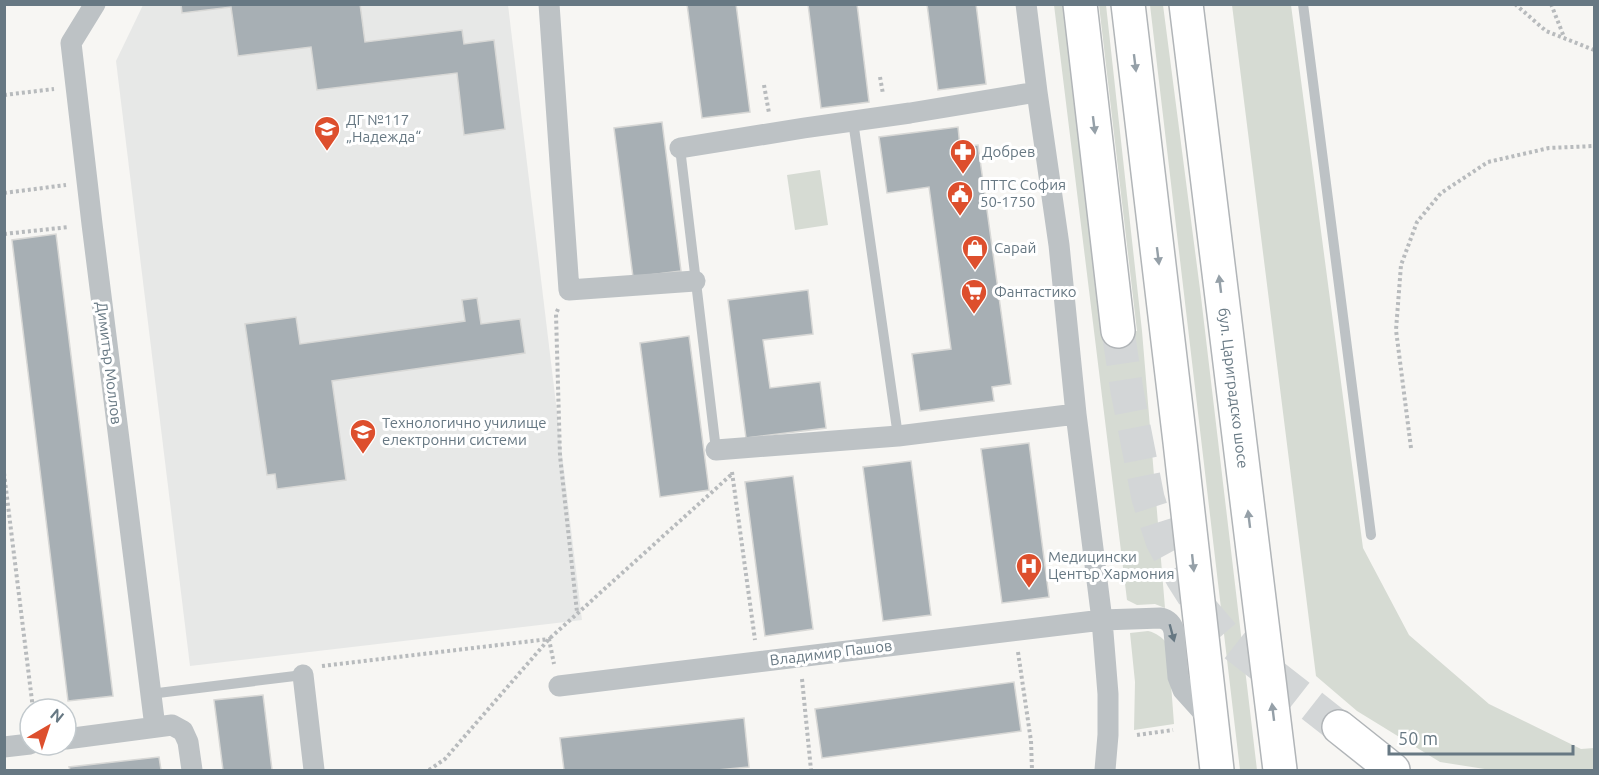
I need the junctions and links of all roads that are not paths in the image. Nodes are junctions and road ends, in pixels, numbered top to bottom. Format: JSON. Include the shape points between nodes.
{"nodes":[{"id":1,"x":95,"y":4,"type":"edge"},
{"id":2,"x":549,"y":4,"type":"edge"},
{"id":3,"x":1026,"y":4,"type":"edge"},
{"id":4,"x":1080,"y":4,"type":"edge"},
{"id":5,"x":1128,"y":4,"type":"edge"},
{"id":6,"x":1185,"y":4,"type":"edge"},
{"id":7,"x":1303,"y":4,"type":"edge"},
{"id":8,"x":1036,"y":92,"type":"junction"},
{"id":9,"x":853,"y":122,"type":"junction"},
{"id":10,"x":680,"y":148,"type":"joint"},
{"id":11,"x":695,"y":281,"type":"junction"},
{"id":12,"x":1118,"y":331,"type":"tunnel mouth"},
{"id":13,"x":1076,"y":414,"type":"junction"},
{"id":14,"x":898,"y":436,"type":"junction"},
{"id":15,"x":722,"y":450,"type":"joint"},
{"id":16,"x":1371,"y":535,"type":"dead end"},
{"id":17,"x":1102,"y":620,"type":"junction"},
{"id":18,"x":303,"y":675,"type":"joint"},
{"id":19,"x":559,"y":686,"type":"road end"},
{"id":20,"x":150,"y":694,"type":"junction"},
{"id":21,"x":1210,"y":720,"type":"junction"},
{"id":22,"x":163,"y":726,"type":"junction"},
{"id":23,"x":1339,"y":727,"type":"tunnel mouth"},
{"id":24,"x":78,"y":737,"type":"edge"},
{"id":25,"x":1367,"y":749,"type":"junction"},
{"id":26,"x":192,"y":771,"type":"edge"},
{"id":27,"x":314,"y":771,"type":"edge"},
{"id":28,"x":1106,"y":771,"type":"edge"},
{"id":29,"x":1216,"y":771,"type":"edge"},
{"id":30,"x":1280,"y":771,"type":"edge"},
{"id":31,"x":1393,"y":771,"type":"edge"},
{"id":32,"x":1416,"y":771,"type":"edge"}],
"edges":[{"from":1,"to":20,"type":"street","name":"Димитър Моллов","via":[[71,43]]},
{"from":2,"to":11,"type":"street","via":[[569,290]]},
{"from":3,"to":8,"type":"street"},
{"from":4,"to":12,"type":"highway","one_way":true},
{"from":5,"to":21,"type":"highway","one_way":true},
{"from":30,"to":6,"type":"highway","name":"бул. Цариградско шосе","one_way":true},
{"from":7,"to":16,"type":"lane"},
{"from":8,"to":9,"type":"street"},
{"from":8,"to":13,"type":"street","via":[[1059,245]]},
{"from":9,"to":10,"type":"street"},
{"from":9,"to":14,"type":"lane"},
{"from":10,"to":11,"type":"lane"},
{"from":11,"to":15,"type":"lane"},
{"from":13,"to":14,"type":"street"},
{"from":13,"to":17,"type":"street"},
{"from":14,"to":15,"type":"street"},
{"from":17,"to":19,"type":"street","name":"Владимир Пашов"},
{"from":17,"to":21,"type":"street","name":"Владимир Пашов","one_way":true,"via":[[1167,620],[1174,631],[1183,690]]},
{"from":17,"to":28,"type":"street","via":[[1108,694]]},
{"from":18,"to":20,"type":"lane"},
{"from":18,"to":27,"type":"street"},
{"from":20,"to":22,"type":"street","name":"Димитър Моллов"},
{"from":21,"to":29,"type":"highway"},
{"from":22,"to":24,"type":"street"},
{"from":22,"to":26,"type":"street","name":"Димитър Моллов","via":[[183,731]]},
{"from":23,"to":25,"type":"highway"},
{"from":25,"to":31,"type":"highway"},
{"from":25,"to":32,"type":"highway"}]}
